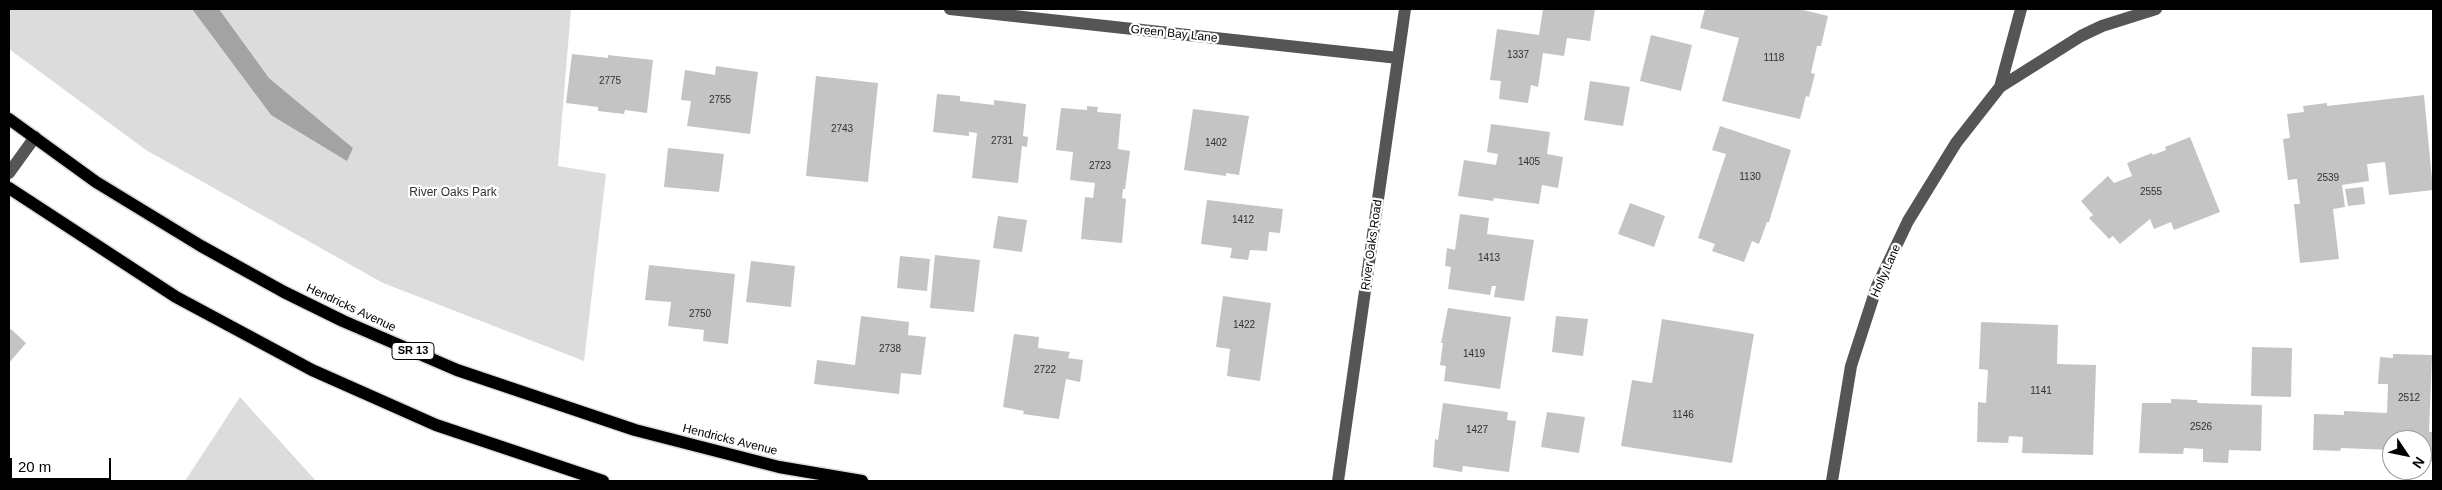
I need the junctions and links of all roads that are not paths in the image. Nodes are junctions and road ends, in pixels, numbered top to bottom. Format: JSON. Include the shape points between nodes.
{"nodes":[{"id":1,"x":950,"y":9,"type":"edge"},
{"id":2,"x":1405,"y":9,"type":"edge"},
{"id":3,"x":2021,"y":9,"type":"edge"},
{"id":4,"x":2156,"y":9,"type":"edge"},
{"id":5,"x":1398,"y":58,"type":"junction"},
{"id":6,"x":2000,"y":87,"type":"junction"},
{"id":7,"x":9,"y":119,"type":"edge"},
{"id":8,"x":35,"y":138,"type":"junction"},
{"id":9,"x":9,"y":173,"type":"edge"},
{"id":10,"x":9,"y":188,"type":"edge"},
{"id":11,"x":603,"y":481,"type":"edge"},
{"id":12,"x":862,"y":481,"type":"edge"},
{"id":13,"x":1338,"y":481,"type":"edge"},
{"id":14,"x":1832,"y":481,"type":"edge"}],
"edges":[{"from":1,"to":5,"type":"street","name":"Green Bay Lane"},
{"from":2,"to":5,"type":"street","name":"River Oaks Road"},
{"from":3,"to":6,"type":"street","name":"Holly Lane"},
{"from":4,"to":6,"type":"street","name":"Holly Lane","via":[[2081,36]]},
{"from":5,"to":13,"type":"street","name":"River Oaks Road"},
{"from":6,"to":14,"type":"street","name":"Holly Lane","via":[[1956,143],[1908,221],[1878,286],[1851,366]]},
{"from":7,"to":8,"type":"main road","name":"Hendricks Avenue","number":"SR 13"},
{"from":8,"to":9,"type":"street"},
{"from":8,"to":12,"type":"main road","name":"Hendricks Avenue","number":"SR 13","via":[[96,182],[284,292],[457,370],[635,430],[779,467]]},
{"from":10,"to":11,"type":"main road","via":[[176,297],[312,370],[436,424]]}]}
